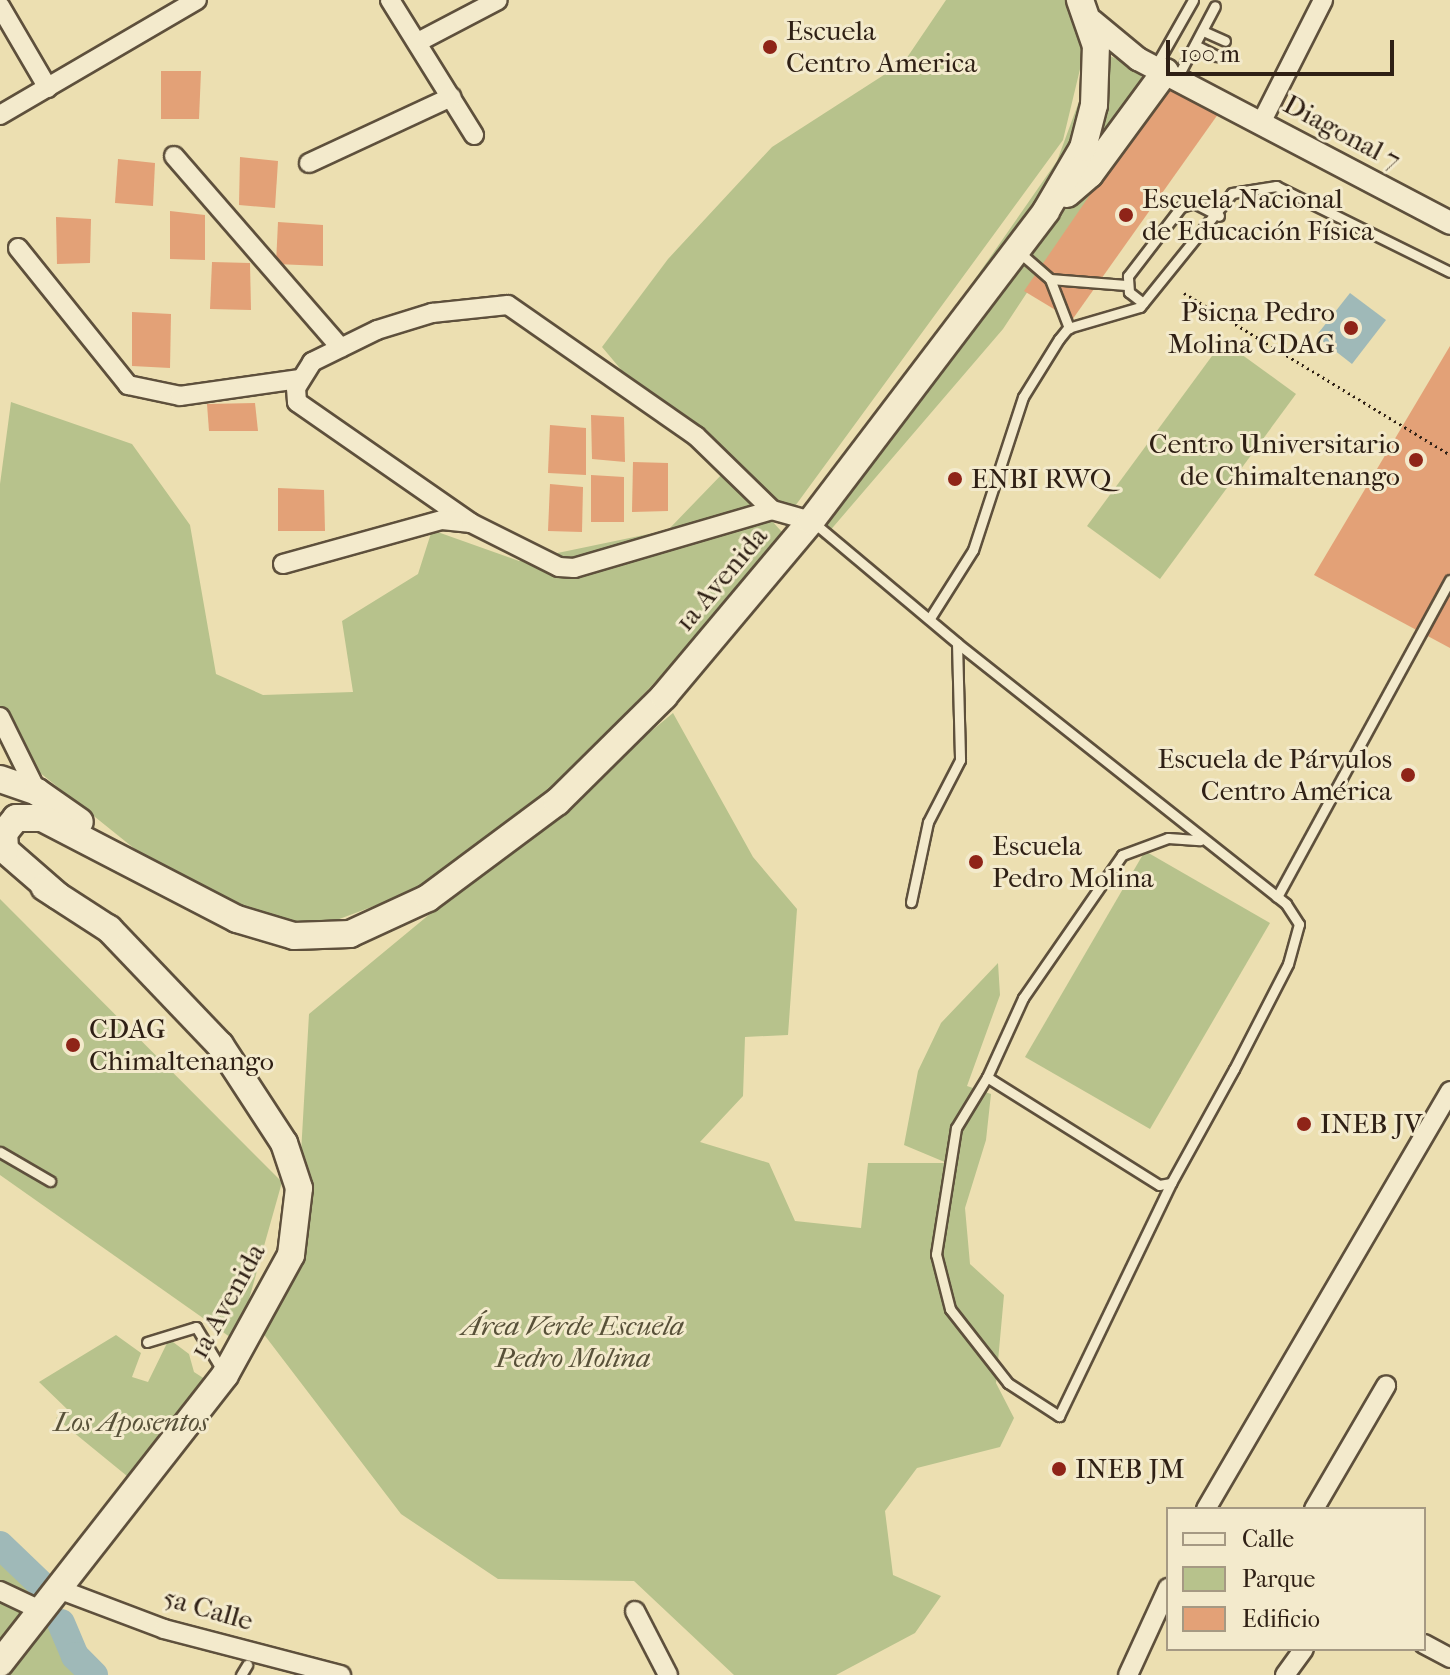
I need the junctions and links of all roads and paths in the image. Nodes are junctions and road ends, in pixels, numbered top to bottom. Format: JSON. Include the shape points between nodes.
{"nodes":[{"id":1,"x":197,"y":0,"type":"edge"},
{"id":2,"x":390,"y":0,"type":"edge"},
{"id":3,"x":498,"y":0,"type":"edge"},
{"id":4,"x":1193,"y":0,"type":"edge"},
{"id":5,"x":1323,"y":0,"type":"edge"},
{"id":6,"x":0,"y":6,"type":"edge"},
{"id":7,"x":1215,"y":6,"type":"dead end"},
{"id":8,"x":1086,"y":10,"type":"edge"},
{"id":9,"x":1203,"y":31,"type":"junction"},
{"id":10,"x":1225,"y":41,"type":"dead end"},
{"id":11,"x":418,"y":42,"type":"junction"},
{"id":12,"x":1195,"y":45,"type":"junction"},
{"id":13,"x":1217,"y":56,"type":"dead end"},
{"id":14,"x":1166,"y":72,"type":"junction"},
{"id":15,"x":48,"y":88,"type":"junction"},
{"id":16,"x":451,"y":97,"type":"junction"},
{"id":17,"x":0,"y":115,"type":"edge"},
{"id":18,"x":1261,"y":123,"type":"junction"},
{"id":19,"x":474,"y":135,"type":"dead end"},
{"id":20,"x":174,"y":156,"type":"dead end"},
{"id":21,"x":309,"y":163,"type":"dead end"},
{"id":22,"x":1046,"y":211,"type":"junction"},
{"id":23,"x":1219,"y":216,"type":"junction"},
{"id":24,"x":1450,"y":223,"type":"edge"},
{"id":25,"x":18,"y":248,"type":"dead end"},
{"id":26,"x":1017,"y":250,"type":"junction"},
{"id":27,"x":1450,"y":272,"type":"edge"},
{"id":28,"x":1050,"y":279,"type":"junction"},
{"id":29,"x":1126,"y":285,"type":"junction"},
{"id":30,"x":1184,"y":293,"type":"dead end"},
{"id":31,"x":1143,"y":303,"type":"junction"},
{"id":32,"x":1069,"y":328,"type":"junction"},
{"id":33,"x":341,"y":348,"type":"junction"},
{"id":34,"x":300,"y":379,"type":"junction"},
{"id":35,"x":1450,"y":455,"type":"edge"},
{"id":36,"x":772,"y":510,"type":"junction"},
{"id":37,"x":811,"y":521,"type":"junction"},
{"id":38,"x":471,"y":523,"type":"junction"},
{"id":39,"x":283,"y":564,"type":"dead end"},
{"id":40,"x":1450,"y":580,"type":"edge"},
{"id":41,"x":930,"y":618,"type":"junction"},
{"id":42,"x":957,"y":643,"type":"junction"},
{"id":43,"x":0,"y":717,"type":"edge"},
{"id":44,"x":0,"y":779,"type":"edge"},
{"id":45,"x":37,"y":792,"type":"junction"},
{"id":46,"x":1200,"y":840,"type":"junction"},
{"id":47,"x":0,"y":861,"type":"edge"},
{"id":48,"x":168,"y":885,"type":"junction"},
{"id":49,"x":58,"y":896,"type":"junction"},
{"id":50,"x":1277,"y":897,"type":"junction"},
{"id":51,"x":911,"y":902,"type":"dead end"},
{"id":52,"x":987,"y":1077,"type":"junction"},
{"id":53,"x":1450,"y":1091,"type":"edge"},
{"id":54,"x":0,"y":1152,"type":"edge"},
{"id":55,"x":50,"y":1181,"type":"dead end"},
{"id":56,"x":1171,"y":1183,"type":"junction"},
{"id":57,"x":147,"y":1342,"type":"dead end"},
{"id":58,"x":225,"y":1375,"type":"junction"},
{"id":59,"x":1386,"y":1386,"type":"dead end"},
{"id":60,"x":1207,"y":1507,"type":"edge"},
{"id":61,"x":1315,"y":1507,"type":"edge"},
{"id":62,"x":61,"y":1590,"type":"junction"},
{"id":63,"x":0,"y":1591,"type":"edge"},
{"id":64,"x":1166,"y":1592,"type":"edge"},
{"id":65,"x":635,"y":1611,"type":"dead end"},
{"id":66,"x":37,"y":1618,"type":"junction"},
{"id":67,"x":1426,"y":1645,"type":"edge"},
{"id":68,"x":1303,"y":1651,"type":"edge"},
{"id":69,"x":5,"y":1652,"type":"edge"},
{"id":70,"x":1450,"y":1658,"type":"edge"},
{"id":71,"x":247,"y":1665,"type":"dead end"},
{"id":72,"x":307,"y":1670,"type":"edge"},
{"id":73,"x":241,"y":1675,"type":"edge"},
{"id":74,"x":341,"y":1675,"type":"edge"},
{"id":75,"x":668,"y":1675,"type":"edge"},
{"id":76,"x":1128,"y":1675,"type":"edge"},
{"id":77,"x":1285,"y":1675,"type":"edge"}],
"edges":[{"from":1,"to":15,"type":"street"},
{"from":2,"to":11,"type":"street"},
{"from":3,"to":11,"type":"street"},
{"from":4,"to":14,"type":"lane"},
{"from":5,"to":18,"type":"street"},
{"from":6,"to":15,"type":"street"},
{"from":7,"to":9,"type":"lane"},
{"from":8,"to":14,"type":"street","name":"Diagonal 7","via":[[1112,42]]},
{"from":8,"to":22,"type":"main road","name":"1a Avenida","via":[[1097,72],[1091,123]]},
{"from":9,"to":10,"type":"lane"},
{"from":9,"to":12,"type":"lane"},
{"from":11,"to":16,"type":"street"},
{"from":12,"to":13,"type":"lane"},
{"from":12,"to":14,"type":"lane"},
{"from":14,"to":18,"type":"street","name":"Diagonal 7"},
{"from":14,"to":22,"type":"main road","via":[[1090,174]]},
{"from":15,"to":17,"type":"street"},
{"from":16,"to":19,"type":"street"},
{"from":16,"to":21,"type":"street"},
{"from":18,"to":24,"type":"street","name":"Diagonal 7"},
{"from":20,"to":33,"type":"street"},
{"from":22,"to":26,"type":"main road","name":"1a Avenida"},
{"from":23,"to":27,"type":"lane","via":[[1238,190],[1276,186]]},
{"from":23,"to":29,"type":"lane","via":[[1194,203],[1181,207]]},
{"from":23,"to":31,"type":"lane"},
{"from":25,"to":34,"type":"street","via":[[128,385],[180,396]]},
{"from":26,"to":28,"type":"lane"},
{"from":26,"to":37,"type":"main road","name":"1a Avenida"},
{"from":28,"to":29,"type":"lane"},
{"from":28,"to":32,"type":"lane"},
{"from":29,"to":31,"type":"lane"},
{"from":30,"to":35,"type":"path"},
{"from":31,"to":32,"type":"lane"},
{"from":32,"to":41,"type":"lane","via":[[1023,397],[981,531]]},
{"from":33,"to":34,"type":"street","via":[[312,362]]},
{"from":33,"to":36,"type":"street","via":[[432,313],[508,305],[696,436]]},
{"from":34,"to":38,"type":"street","via":[[297,402]]},
{"from":36,"to":37,"type":"street"},
{"from":36,"to":38,"type":"street","via":[[574,568],[559,567]]},
{"from":37,"to":41,"type":"lane"},
{"from":37,"to":48,"type":"main road","name":"1a Avenida","via":[[654,707],[557,802],[428,898],[372,927],[318,937],[237,919]]},
{"from":38,"to":39,"type":"street","via":[[415,526]]},
{"from":40,"to":50,"type":"lane"},
{"from":41,"to":42,"type":"lane"},
{"from":42,"to":46,"type":"lane"},
{"from":42,"to":51,"type":"lane","via":[[960,760],[928,822]]},
{"from":43,"to":45,"type":"street"},
{"from":44,"to":45,"type":"main road","name":"1a Avenida"},
{"from":45,"to":48,"type":"main road","name":"1a Avenida"},
{"from":46,"to":50,"type":"lane"},
{"from":46,"to":52,"type":"lane","via":[[1168,838],[1122,855],[1023,998]]},
{"from":47,"to":49,"type":"main road","name":"1a Avenida"},
{"from":48,"to":49,"type":"main road","name":"1a Avenida","via":[[42,818],[16,818],[4,833],[5,850]]},
{"from":49,"to":58,"type":"main road","name":"1a Avenida","via":[[131,949],[220,1045],[293,1163],[299,1188],[291,1255]]},
{"from":50,"to":56,"type":"lane","via":[[1299,924],[1288,964]]},
{"from":52,"to":56,"type":"lane","via":[[1148,1181]]},
{"from":52,"to":56,"type":"lane","via":[[956,1128],[936,1254],[950,1309],[1008,1383],[1059,1416]]},
{"from":53,"to":60,"type":"street"},
{"from":54,"to":55,"type":"lane"},
{"from":57,"to":58,"type":"lane","via":[[196,1327]]},
{"from":58,"to":62,"type":"main road","name":"1a Avenida"},
{"from":59,"to":61,"type":"street"},
{"from":62,"to":66,"type":"main road","name":"1a Avenida"},
{"from":62,"to":72,"type":"street","name":"5a Calle","via":[[164,1629]]},
{"from":63,"to":66,"type":"street"},
{"from":64,"to":76,"type":"street"},
{"from":65,"to":75,"type":"street"},
{"from":66,"to":69,"type":"main road","name":"1a Avenida"},
{"from":67,"to":70,"type":"street"},
{"from":68,"to":77,"type":"street"},
{"from":71,"to":73,"type":"lane"},
{"from":72,"to":74,"type":"street","name":"5a Calle"}]}
